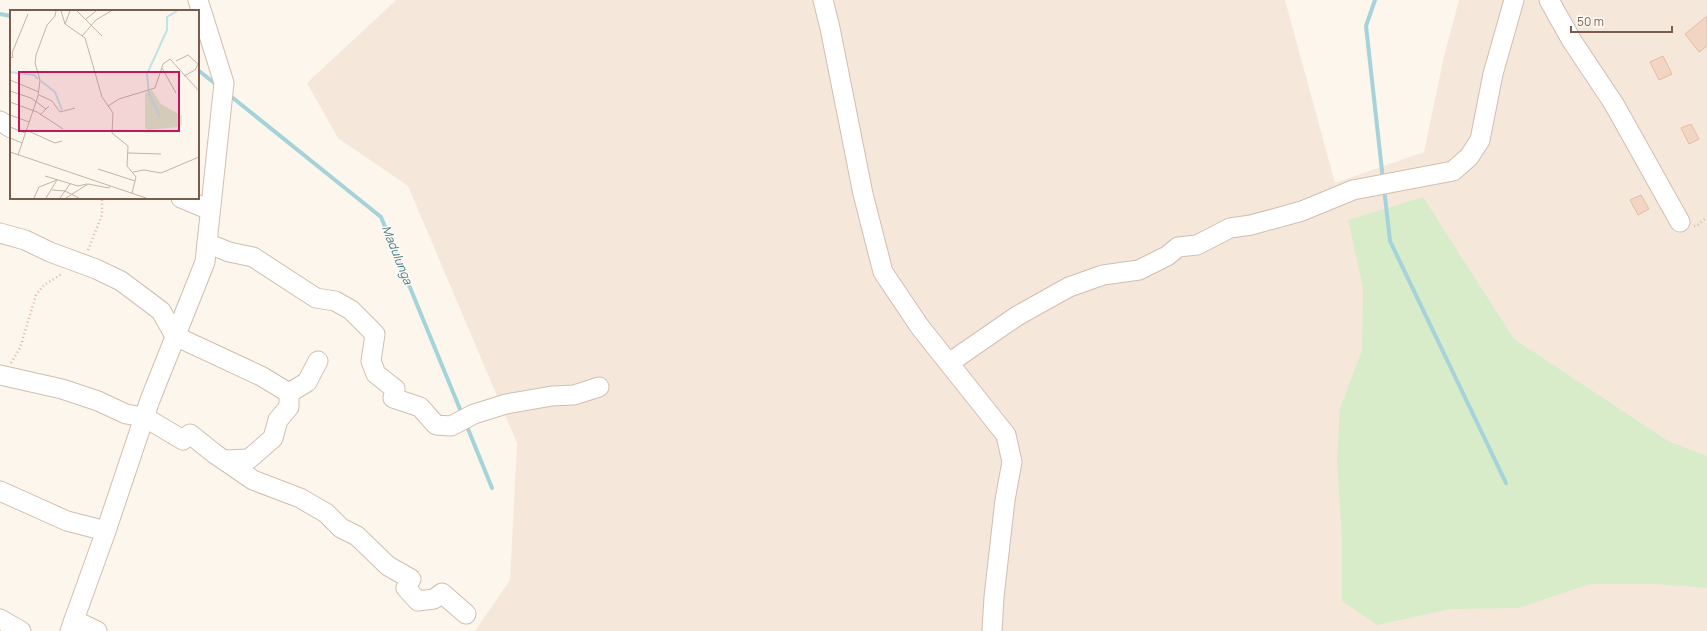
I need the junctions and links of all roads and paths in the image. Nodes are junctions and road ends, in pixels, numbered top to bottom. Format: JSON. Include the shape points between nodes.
{"nodes":[{"id":1,"x":198,"y":0,"type":"edge"},
{"id":2,"x":823,"y":0,"type":"edge"},
{"id":3,"x":1514,"y":0,"type":"edge"},
{"id":4,"x":1549,"y":0,"type":"edge"},
{"id":5,"x":0,"y":121,"type":"edge"},
{"id":6,"x":10,"y":127,"type":"edge"},
{"id":7,"x":102,"y":199,"type":"edge"},
{"id":8,"x":183,"y":199,"type":"edge"},
{"id":9,"x":210,"y":210,"type":"junction"},
{"id":10,"x":1680,"y":222,"type":"dead end"},
{"id":11,"x":0,"y":233,"type":"edge"},
{"id":12,"x":207,"y":243,"type":"junction"},
{"id":13,"x":76,"y":262,"type":"junction"},
{"id":14,"x":175,"y":336,"type":"junction"},
{"id":15,"x":318,"y":361,"type":"dead end"},
{"id":16,"x":949,"y":363,"type":"junction"},
{"id":17,"x":2,"y":375,"type":"edge"},
{"id":18,"x":599,"y":387,"type":"dead end"},
{"id":19,"x":289,"y":393,"type":"junction"},
{"id":20,"x":144,"y":417,"type":"junction"},
{"id":21,"x":224,"y":460,"type":"junction"},
{"id":22,"x":0,"y":491,"type":"edge"},
{"id":23,"x":106,"y":531,"type":"junction"},
{"id":24,"x":466,"y":614,"type":"dead end"},
{"id":25,"x":0,"y":619,"type":"edge"},
{"id":26,"x":72,"y":625,"type":"edge"},
{"id":27,"x":21,"y":631,"type":"edge"},
{"id":28,"x":97,"y":631,"type":"edge"},
{"id":29,"x":992,"y":631,"type":"edge"}],
"edges":[{"from":1,"to":9,"type":"street","via":[[224,83]]},
{"from":2,"to":16,"type":"street","via":[[863,194],[883,272],[920,327]]},
{"from":3,"to":16,"type":"street","via":[[1480,140],[1469,157],[1452,170],[1353,190],[1302,211],[1230,228],[1197,245],[1178,247],[1167,256],[1139,270],[1103,274],[1069,287],[1017,316]]},
{"from":4,"to":10,"type":"street","via":[[1572,41],[1614,104]]},
{"from":5,"to":6,"type":"street"},
{"from":7,"to":13,"type":"path","via":[[102,215],[90,248]]},
{"from":8,"to":9,"type":"street"},
{"from":9,"to":12,"type":"street"},
{"from":11,"to":13,"type":"street","via":[[25,240]]},
{"from":12,"to":14,"type":"street","via":[[205,262]]},
{"from":12,"to":18,"type":"street","via":[[229,252],[254,257],[316,298],[335,301],[351,310],[375,334],[371,361],[376,374],[395,389],[393,398],[420,406],[436,425],[451,426],[474,414],[506,404],[574,395]]},
{"from":13,"to":14,"type":"street","via":[[121,281],[140,294],[160,311]]},
{"from":13,"to":17,"type":"path","via":[[44,285],[36,295],[20,348]]},
{"from":14,"to":19,"type":"street","via":[[261,376]]},
{"from":14,"to":20,"type":"street"},
{"from":15,"to":19,"type":"street","via":[[307,382]]},
{"from":16,"to":29,"type":"street","via":[[1006,435],[1012,462],[1004,507]]},
{"from":17,"to":20,"type":"street","via":[[62,389],[126,414]]},
{"from":19,"to":21,"type":"street","via":[[289,406],[278,420],[274,438],[249,459]]},
{"from":20,"to":21,"type":"street","via":[[184,440],[190,434]]},
{"from":20,"to":23,"type":"street"},
{"from":21,"to":24,"type":"street","via":[[254,480],[300,498],[326,513],[341,528],[357,536],[388,566],[411,579],[406,588],[418,601],[434,599],[442,593]]},
{"from":22,"to":23,"type":"street","via":[[67,521]]},
{"from":23,"to":26,"type":"street"},
{"from":25,"to":27,"type":"street"},
{"from":26,"to":28,"type":"street"}]}
